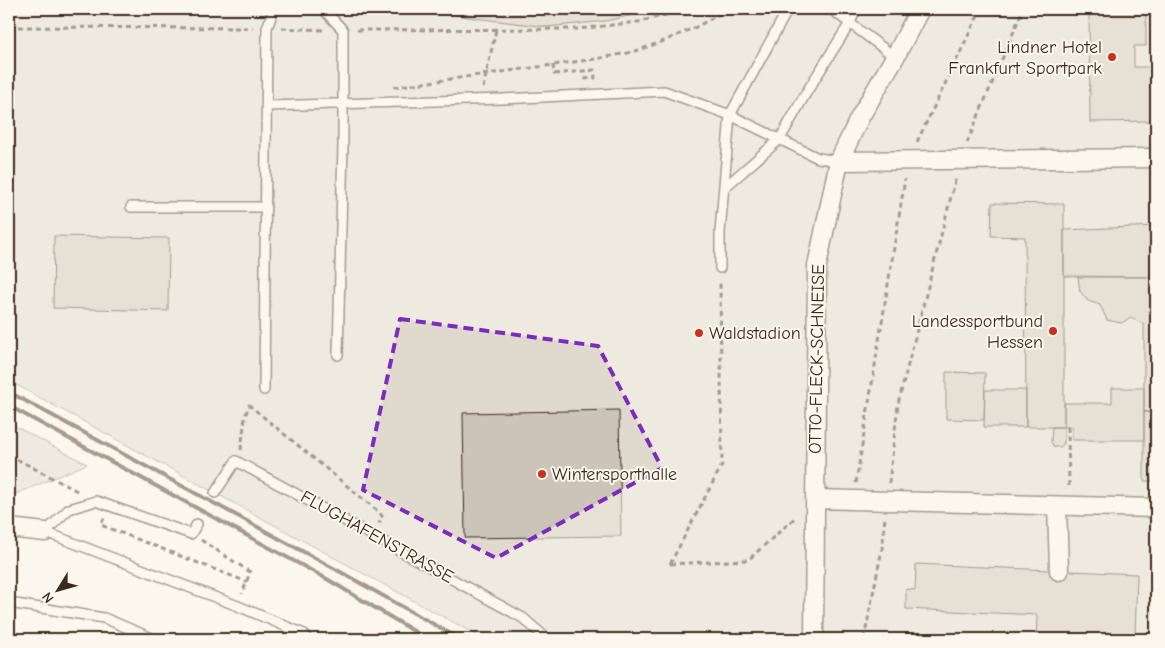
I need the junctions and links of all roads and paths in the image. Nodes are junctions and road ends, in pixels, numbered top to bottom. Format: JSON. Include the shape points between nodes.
{"nodes":[{"id":1,"x":274,"y":9,"type":"edge"},
{"id":2,"x":323,"y":9,"type":"edge"},
{"id":3,"x":690,"y":9,"type":"edge"},
{"id":4,"x":728,"y":9,"type":"edge"},
{"id":5,"x":788,"y":9,"type":"edge"},
{"id":6,"x":830,"y":9,"type":"edge"},
{"id":7,"x":856,"y":9,"type":"edge"},
{"id":8,"x":920,"y":9,"type":"edge"},
{"id":9,"x":982,"y":9,"type":"edge"},
{"id":10,"x":1023,"y":9,"type":"edge"},
{"id":11,"x":850,"y":23,"type":"junction"},
{"id":12,"x":9,"y":27,"type":"edge"},
{"id":13,"x":267,"y":28,"type":"junction"},
{"id":14,"x":343,"y":30,"type":"junction"},
{"id":15,"x":496,"y":30,"type":"junction"},
{"id":16,"x":895,"y":57,"type":"junction"},
{"id":17,"x":552,"y":65,"type":"junction"},
{"id":18,"x":486,"y":74,"type":"junction"},
{"id":19,"x":576,"y":80,"type":"dead end"},
{"id":20,"x":390,"y":87,"type":"dead end"},
{"id":21,"x":483,"y":92,"type":"dead end"},
{"id":22,"x":342,"y":103,"type":"junction"},
{"id":23,"x":266,"y":106,"type":"junction"},
{"id":24,"x":730,"y":115,"type":"junction"},
{"id":25,"x":780,"y":139,"type":"junction"},
{"id":26,"x":1156,"y":158,"type":"edge"},
{"id":27,"x":960,"y":160,"type":"junction"},
{"id":28,"x":839,"y":161,"type":"junction"},
{"id":29,"x":908,"y":161,"type":"junction"},
{"id":30,"x":724,"y":188,"type":"junction"},
{"id":31,"x":131,"y":207,"type":"dead end"},
{"id":32,"x":266,"y":207,"type":"junction"},
{"id":33,"x":720,"y":268,"type":"joint"},
{"id":34,"x":338,"y":356,"type":"dead end"},
{"id":35,"x":264,"y":390,"type":"dead end"},
{"id":36,"x":1068,"y":427,"type":"dead end"},
{"id":37,"x":247,"y":452,"type":"dead end"},
{"id":38,"x":9,"y":455,"type":"edge"},
{"id":39,"x":215,"y":493,"type":"dead end"},
{"id":40,"x":816,"y":499,"type":"junction"},
{"id":41,"x":96,"y":501,"type":"junction"},
{"id":42,"x":853,"y":501,"type":"junction"},
{"id":43,"x":887,"y":502,"type":"junction"},
{"id":44,"x":1063,"y":506,"type":"junction"},
{"id":45,"x":1156,"y":508,"type":"edge"},
{"id":46,"x":112,"y":521,"type":"dead end"},
{"id":47,"x":374,"y":522,"type":"dead end"},
{"id":48,"x":197,"y":524,"type":"dead end"},
{"id":49,"x":9,"y":528,"type":"edge"},
{"id":50,"x":45,"y":532,"type":"junction"},
{"id":51,"x":191,"y":534,"type":"junction"},
{"id":52,"x":1059,"y":570,"type":"dead end"},
{"id":53,"x":9,"y":603,"type":"edge"},
{"id":54,"x":154,"y":639,"type":"edge"},
{"id":55,"x":307,"y":639,"type":"edge"},
{"id":56,"x":547,"y":639,"type":"edge"},
{"id":57,"x":814,"y":639,"type":"edge"},
{"id":58,"x":864,"y":639,"type":"edge"}],
"edges":[{"from":1,"to":13,"type":"lane"},
{"from":2,"to":14,"type":"lane"},
{"from":3,"to":15,"type":"path","via":[[638,22],[578,30]]},
{"from":4,"to":17,"type":"path","via":[[698,26],[633,52]]},
{"from":5,"to":24,"type":"lane"},
{"from":6,"to":11,"type":"lane"},
{"from":7,"to":11,"type":"lane"},
{"from":8,"to":16,"type":"street","name":"OTTO-FLECK-SCHNEISE"},
{"from":9,"to":29,"type":"path"},
{"from":10,"to":27,"type":"path"},
{"from":11,"to":16,"type":"lane"},
{"from":11,"to":25,"type":"lane"},
{"from":12,"to":13,"type":"path"},
{"from":13,"to":14,"type":"path"},
{"from":13,"to":23,"type":"lane"},
{"from":14,"to":15,"type":"path"},
{"from":14,"to":22,"type":"lane"},
{"from":15,"to":18,"type":"path"},
{"from":16,"to":28,"type":"street","name":"OTTO-FLECK-SCHNEISE"},
{"from":17,"to":18,"type":"path"},
{"from":17,"to":19,"type":"path","via":[[554,74],[594,70],[595,78]]},
{"from":18,"to":20,"type":"path"},
{"from":18,"to":21,"type":"path"},
{"from":22,"to":23,"type":"lane"},
{"from":22,"to":24,"type":"lane","via":[[664,91]]},
{"from":22,"to":34,"type":"lane"},
{"from":23,"to":32,"type":"lane"},
{"from":24,"to":25,"type":"lane"},
{"from":24,"to":30,"type":"lane"},
{"from":25,"to":28,"type":"lane","via":[[818,158]]},
{"from":25,"to":30,"type":"lane"},
{"from":26,"to":27,"type":"street"},
{"from":27,"to":29,"type":"street"},
{"from":27,"to":43,"type":"path","via":[[898,404]]},
{"from":28,"to":29,"type":"street"},
{"from":28,"to":40,"type":"street","name":"OTTO-FLECK-SCHNEISE","via":[[816,266]]},
{"from":29,"to":42,"type":"path"},
{"from":30,"to":33,"type":"lane"},
{"from":31,"to":32,"type":"lane"},
{"from":32,"to":35,"type":"lane"},
{"from":33,"to":40,"type":"path","via":[[722,465],[670,564],[748,560]]},
{"from":36,"to":44,"type":"path"},
{"from":37,"to":47,"type":"path","via":[[242,448],[249,405],[380,513],[383,518]]},
{"from":38,"to":41,"type":"path"},
{"from":39,"to":56,"type":"lane","name":"FLUGHAFENSTRASSE","via":[[236,461],[523,618]]},
{"from":40,"to":42,"type":"street"},
{"from":40,"to":57,"type":"street","name":"OTTO-FLECK-SCHNEISE"},
{"from":41,"to":50,"type":"lane","via":[[69,509]]},
{"from":41,"to":51,"type":"lane"},
{"from":42,"to":43,"type":"street"},
{"from":43,"to":44,"type":"street"},
{"from":43,"to":58,"type":"path","via":[[882,549]]},
{"from":44,"to":45,"type":"street"},
{"from":44,"to":52,"type":"street"},
{"from":46,"to":51,"type":"path","via":[[103,518],[101,525],[247,582],[250,572]]},
{"from":48,"to":51,"type":"lane"},
{"from":49,"to":50,"type":"street"},
{"from":50,"to":55,"type":"lane","via":[[246,610],[304,634]]},
{"from":53,"to":54,"type":"lane","via":[[104,618]]}]}
